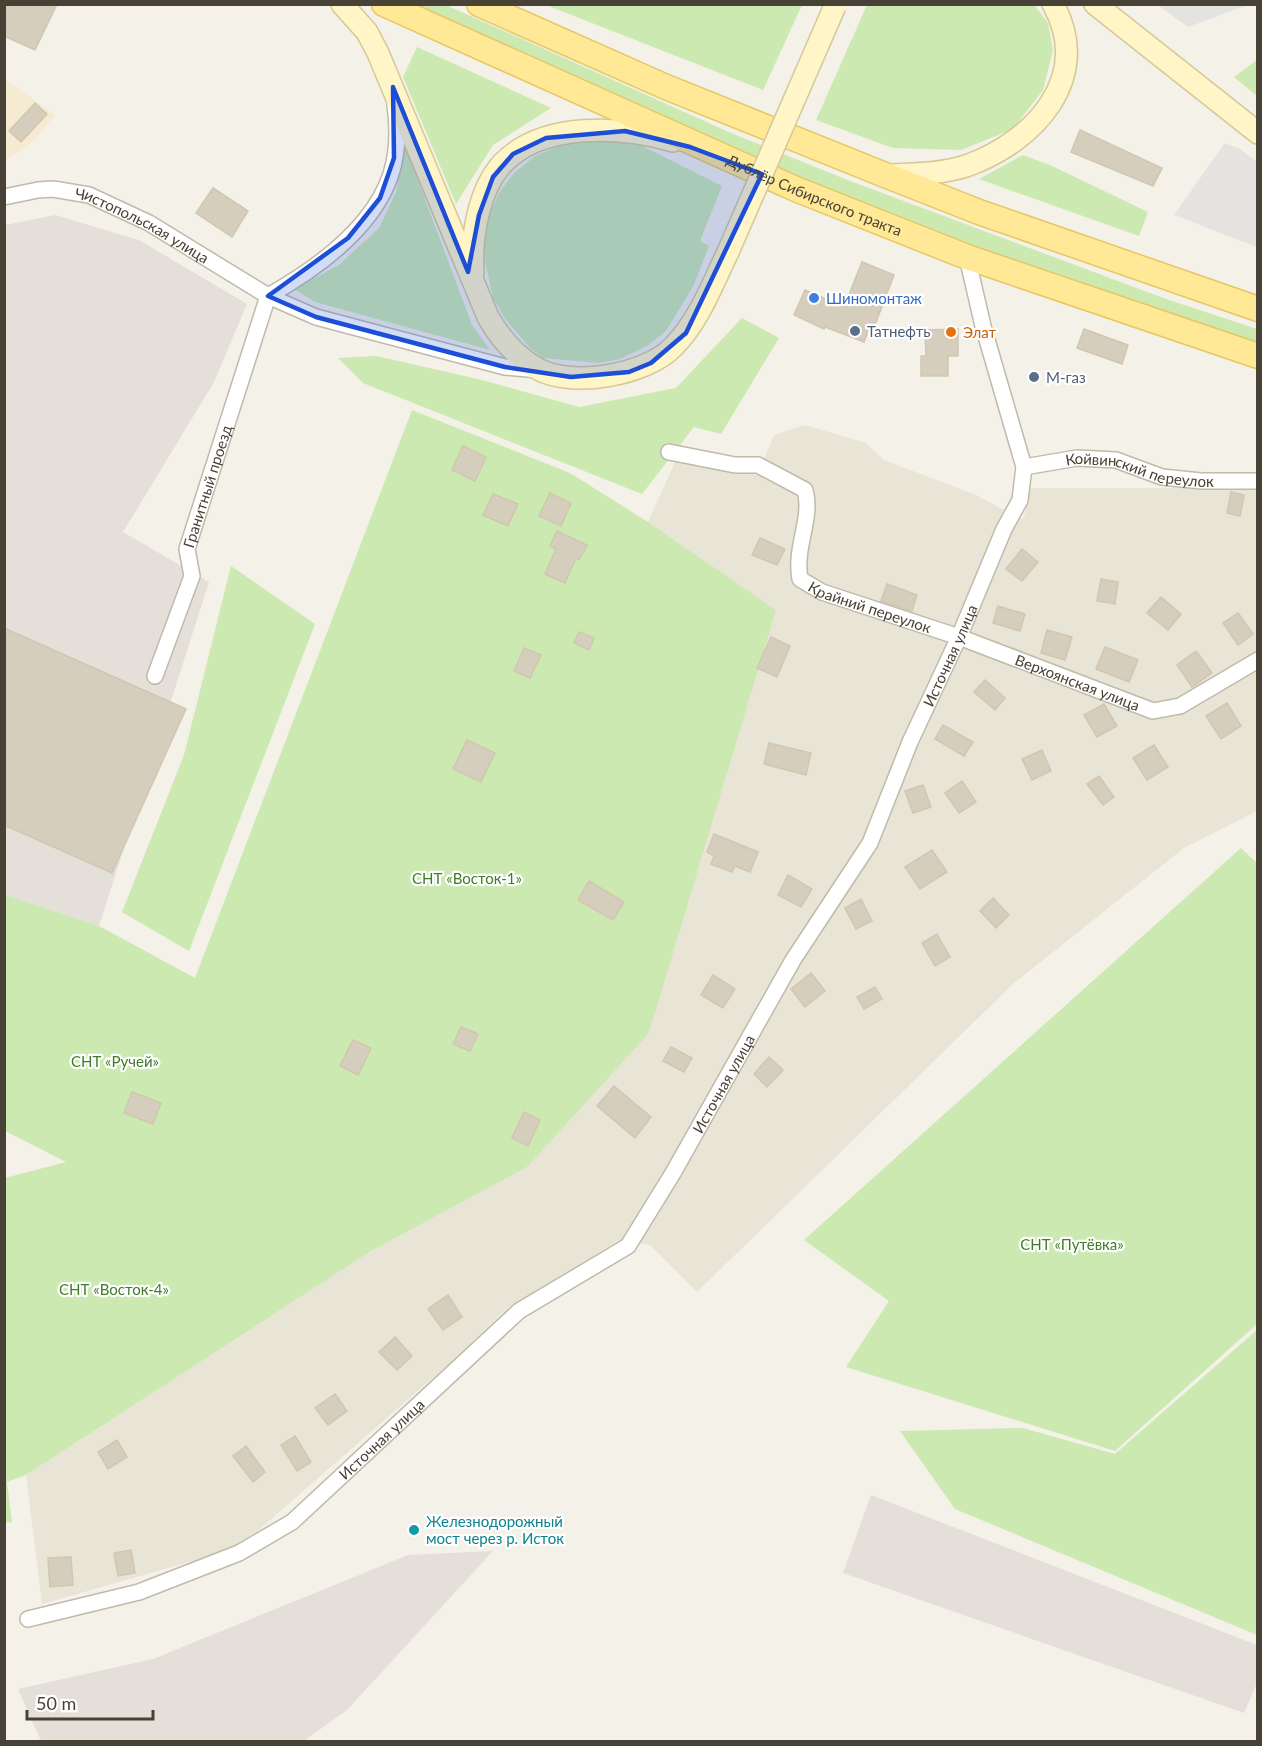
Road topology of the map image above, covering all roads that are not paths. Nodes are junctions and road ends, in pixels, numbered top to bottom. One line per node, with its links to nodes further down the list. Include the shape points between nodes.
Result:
1 (342, 4): 7 (main road, via 367,32)
2 (384, 4): 9 (main road, Дублёр Сибирского тракта)
3 (479, 4): 10 (main road, via 666,87)
4 (1053, 4): 10 (main road, via 1066,38 1063,78 1043,115 1026,133 965,166)
5 (1095, 4): 8 (main road)
6 (835, 5): 17 (main road, bridge, via 728,252 686,333 671,350 629,372 571,377)
7 (393, 87): 13 (main road); 14 (street, via 397,117 394,158 380,198 348,238)
8 (1257, 133)
9 (728, 160): 12 (main road, Дублёр Сибирского тракта); 13 (main road, via 625,131 567,134 530,144 502,165 483,199 474,242)
10 (885, 175): 15 (main road)
11 (4, 197): 14 (street, Чистопольская улица, via 53,189 97,199 149,223)
12 (967, 257): 16 (main road, Дублёр Сибирского тракта); 19 (street, Источная улица)
13 (475, 289): 17 (main road, via 498,334)
14 (268, 296): 17 (street, Чистопольская улица, via 316,316 505,367); 23 (street, Гранитный проезд, via 187,549 192,576)
15 (1257, 309)
16 (1257, 356)
17 (539, 370)
18 (669, 452): 21 (street, Крайний переулок, via 735,465 758,465 805,490 808,502 797,563 800,579 822,592)
19 (1022, 460): 20 (street, Койвинский переулок, via 1116,460 1162,477); 21 (street, Источная улица, via 1020,500)
20 (1257, 481)
21 (959, 637): 22 (street, Верхоянская улица, via 1153,711 1180,706); 24 (street, Источная улица, via 910,742 870,843 793,960 628,1246 519,1311 292,1522 239,1553 139,1592)
22 (1257, 660)
23 (155, 676)
24 (28, 1619)

